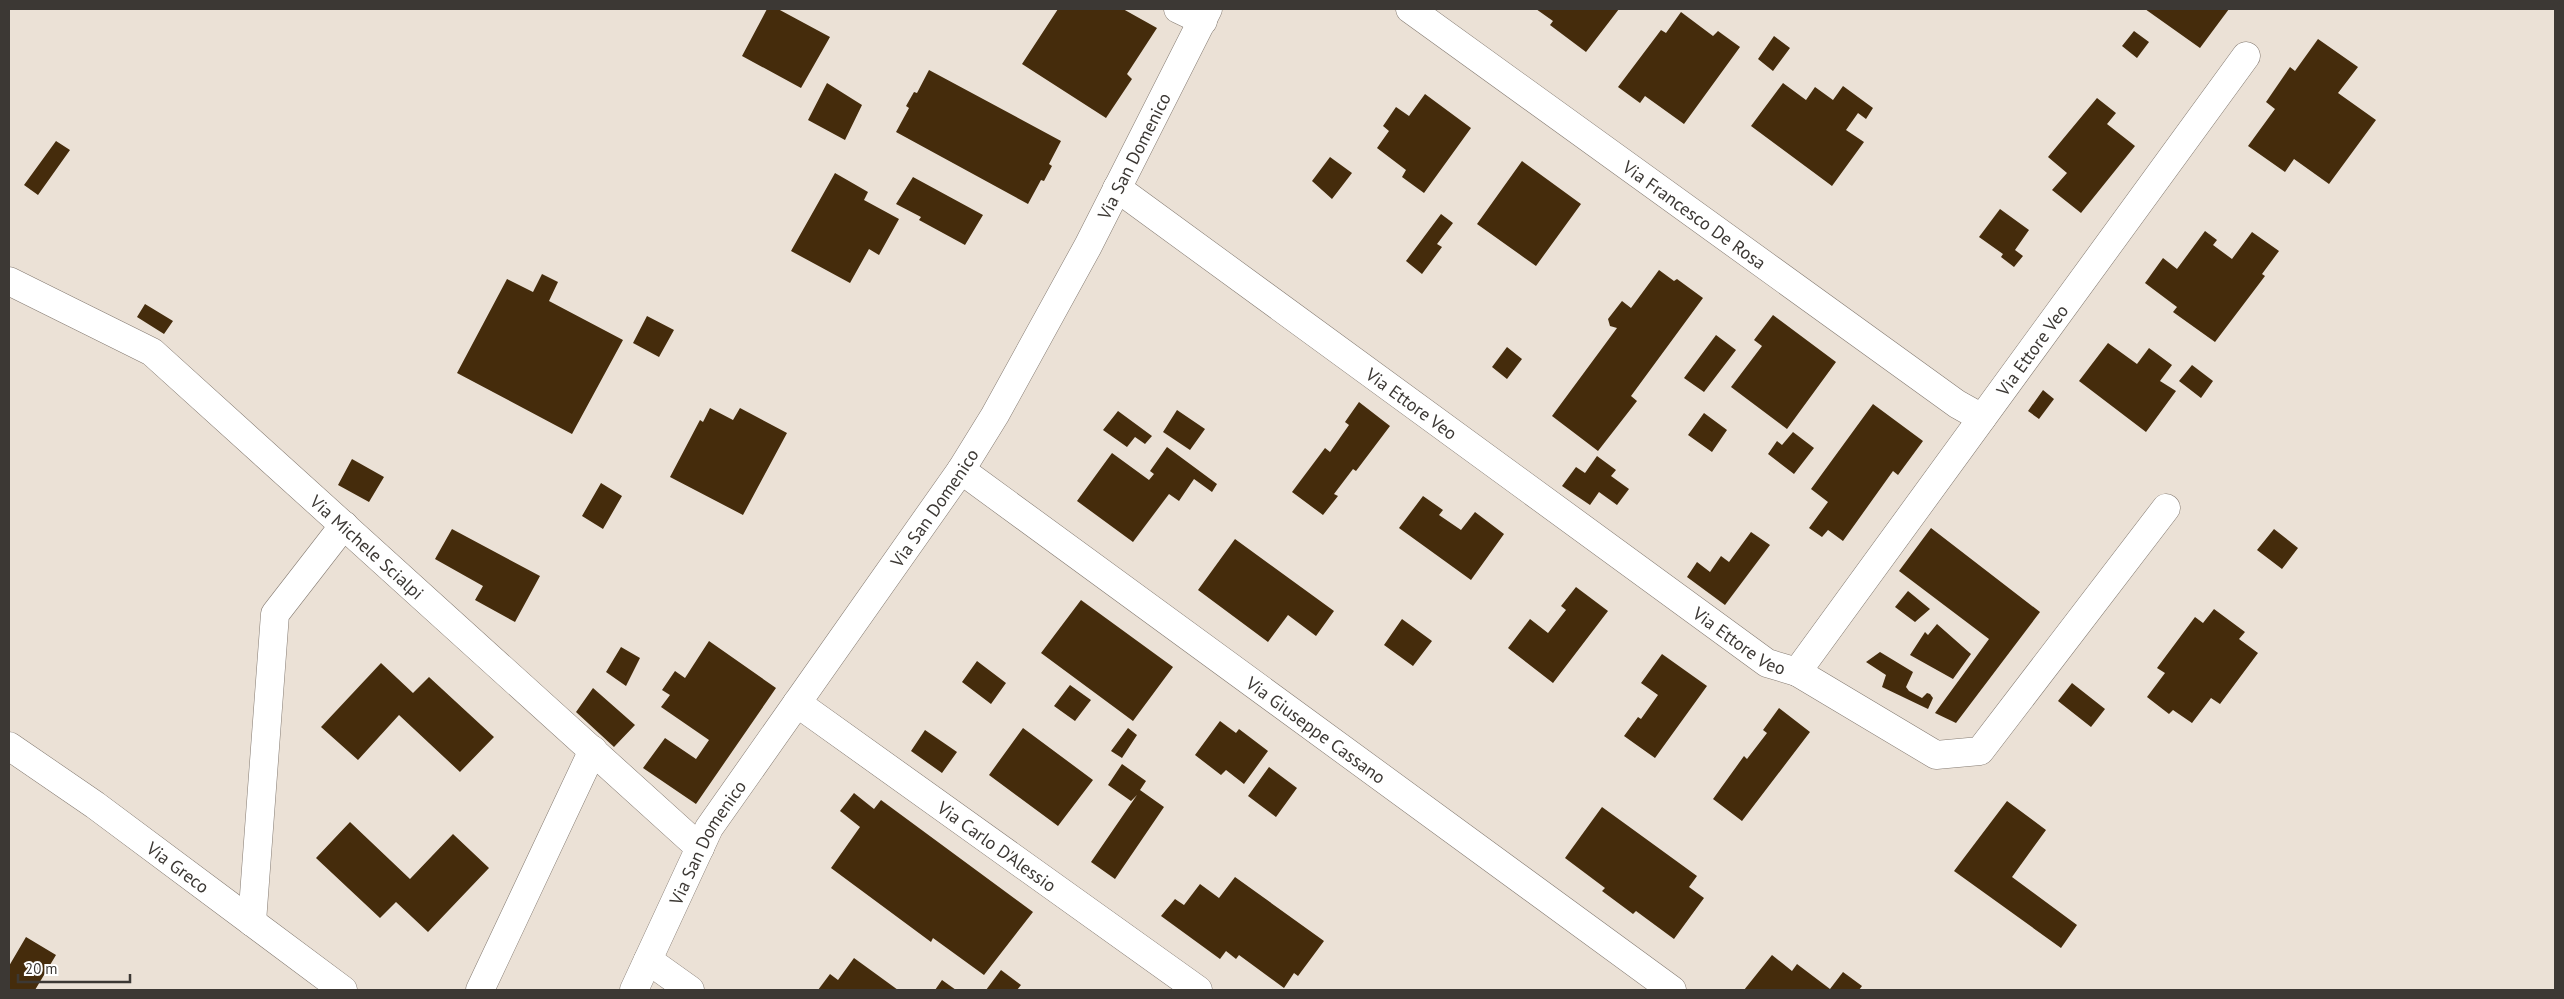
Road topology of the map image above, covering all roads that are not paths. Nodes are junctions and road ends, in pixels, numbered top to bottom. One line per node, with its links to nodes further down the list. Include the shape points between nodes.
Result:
1 (1178, 9): 3 (street)
2 (1410, 9): 7 (street, Via Francesco De Rosa, via 1957,404)
3 (1206, 15): 5 (street, Via San Domenico)
4 (2246, 56): 7 (street, Via Ettore Veo)
5 (1117, 188): 8 (street, Via San Domenico, via 1028,356); 11 (street, Via Ettore Veo, via 1767,663)
6 (9, 281): 10 (street, Via Michele Scialpi, via 152,352)
7 (1982, 418): 11 (street, Via Ettore Veo)
8 (961, 470): 12 (street, Via San Domenico); 23 (street, Via Giuseppe Cassano)
9 (2166, 508): 11 (street, via 1980,750 1936,755)
10 (344, 525): 14 (street, Via Michele Scialpi); 16 (street, via 275,614)
11 (1798, 672)
12 (797, 702): 15 (street, Via San Domenico, via 709,828); 22 (street, Via Carlo D'Alessio)
13 (9, 746): 16 (street, Via Greco, via 95,805)
14 (593, 750): 15 (street, Via Michele Scialpi); 19 (street)
15 (700, 848): 17 (street, Via San Domenico)
16 (252, 922): 18 (street, Via Greco)
17 (648, 960): 20 (street, Via San Domenico); 21 (street)
18 (343, 990)
19 (480, 990)
20 (634, 990)
21 (690, 990)
22 (1198, 990)
23 (1672, 990)

